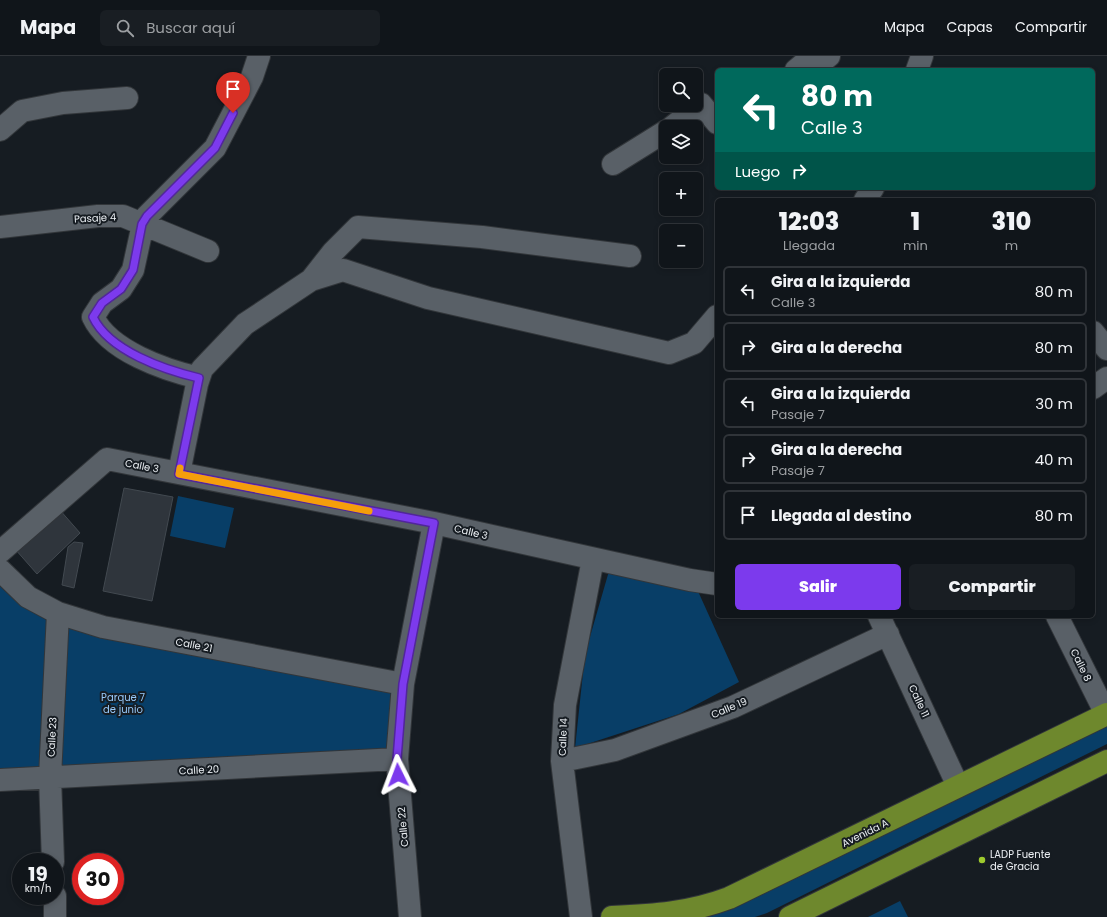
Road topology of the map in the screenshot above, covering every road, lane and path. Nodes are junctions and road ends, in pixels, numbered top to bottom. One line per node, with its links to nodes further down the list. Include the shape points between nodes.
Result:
1 (259, 56): 10 (street, via 252,77 215,148)
2 (922, 56): 3 (street)
3 (918, 68)
4 (127, 98): 7 (street, via 63,103 22,111)
5 (681, 120): 6 (street, via 701,104)
6 (715, 121)
7 (0, 130)
8 (659, 135): 9 (street)
9 (613, 164)
10 (142, 224): 11 (street, Pasaje 4, via 124,216 98,216); 12 (street, Pasaje 4); 18 (street, via 133,270 121,289 102,303 93,317 97,324 130,352 166,370)
11 (0, 227)
12 (208, 251)
13 (630, 256): 14 (street, via 482,237 358,227)
14 (310, 280): 15 (street, via 342,270 428,298 669,353 694,343); 18 (street, via 245,324 202,369)
15 (715, 318)
16 (1095, 334): 17 (street)
17 (1107, 349)
18 (199, 378): 21 (street)
19 (1107, 378): 20 (street)
20 (1095, 387)
21 (179, 474): 22 (street, Calle 3); 23 (street, Calle 3, via 107,459)
22 (434, 523): 24 (street, Calle 3); 30 (street, Calle 22)
23 (0, 552)
24 (593, 559): 26 (street, Calle 3); 33 (street, Calle 14, via 565,704)
25 (0, 570): 27 (street, Calle 21, via 28,597)
26 (715, 584)
27 (58, 613): 30 (street, Calle 21, via 103,627); 35 (street, Calle 23)
28 (1058, 618): 31 (street, Calle 8)
29 (883, 625): 33 (street, Calle 19, via 733,708 615,750); 37 (street, Calle 11)
30 (403, 684): 32 (street, Calle 22)
31 (1106, 714): 37 (main road, Avenida A)
32 (397, 759): 35 (street, Calle 20); 41 (street, Calle 22)
33 (562, 761): 42 (street, Calle 14)
34 (1107, 761): 44 (main road)
35 (50, 777): 36 (street, Calle 20); 38 (street, Calle 23)
36 (0, 780)
37 (958, 786): 43 (main road, Avenida A, via 759,886 704,908 671,914)
38 (53, 853)
39 (54, 905): 40 (street)
40 (55, 917)
41 (410, 917)
42 (581, 917)
43 (612, 917)
44 (790, 917)

